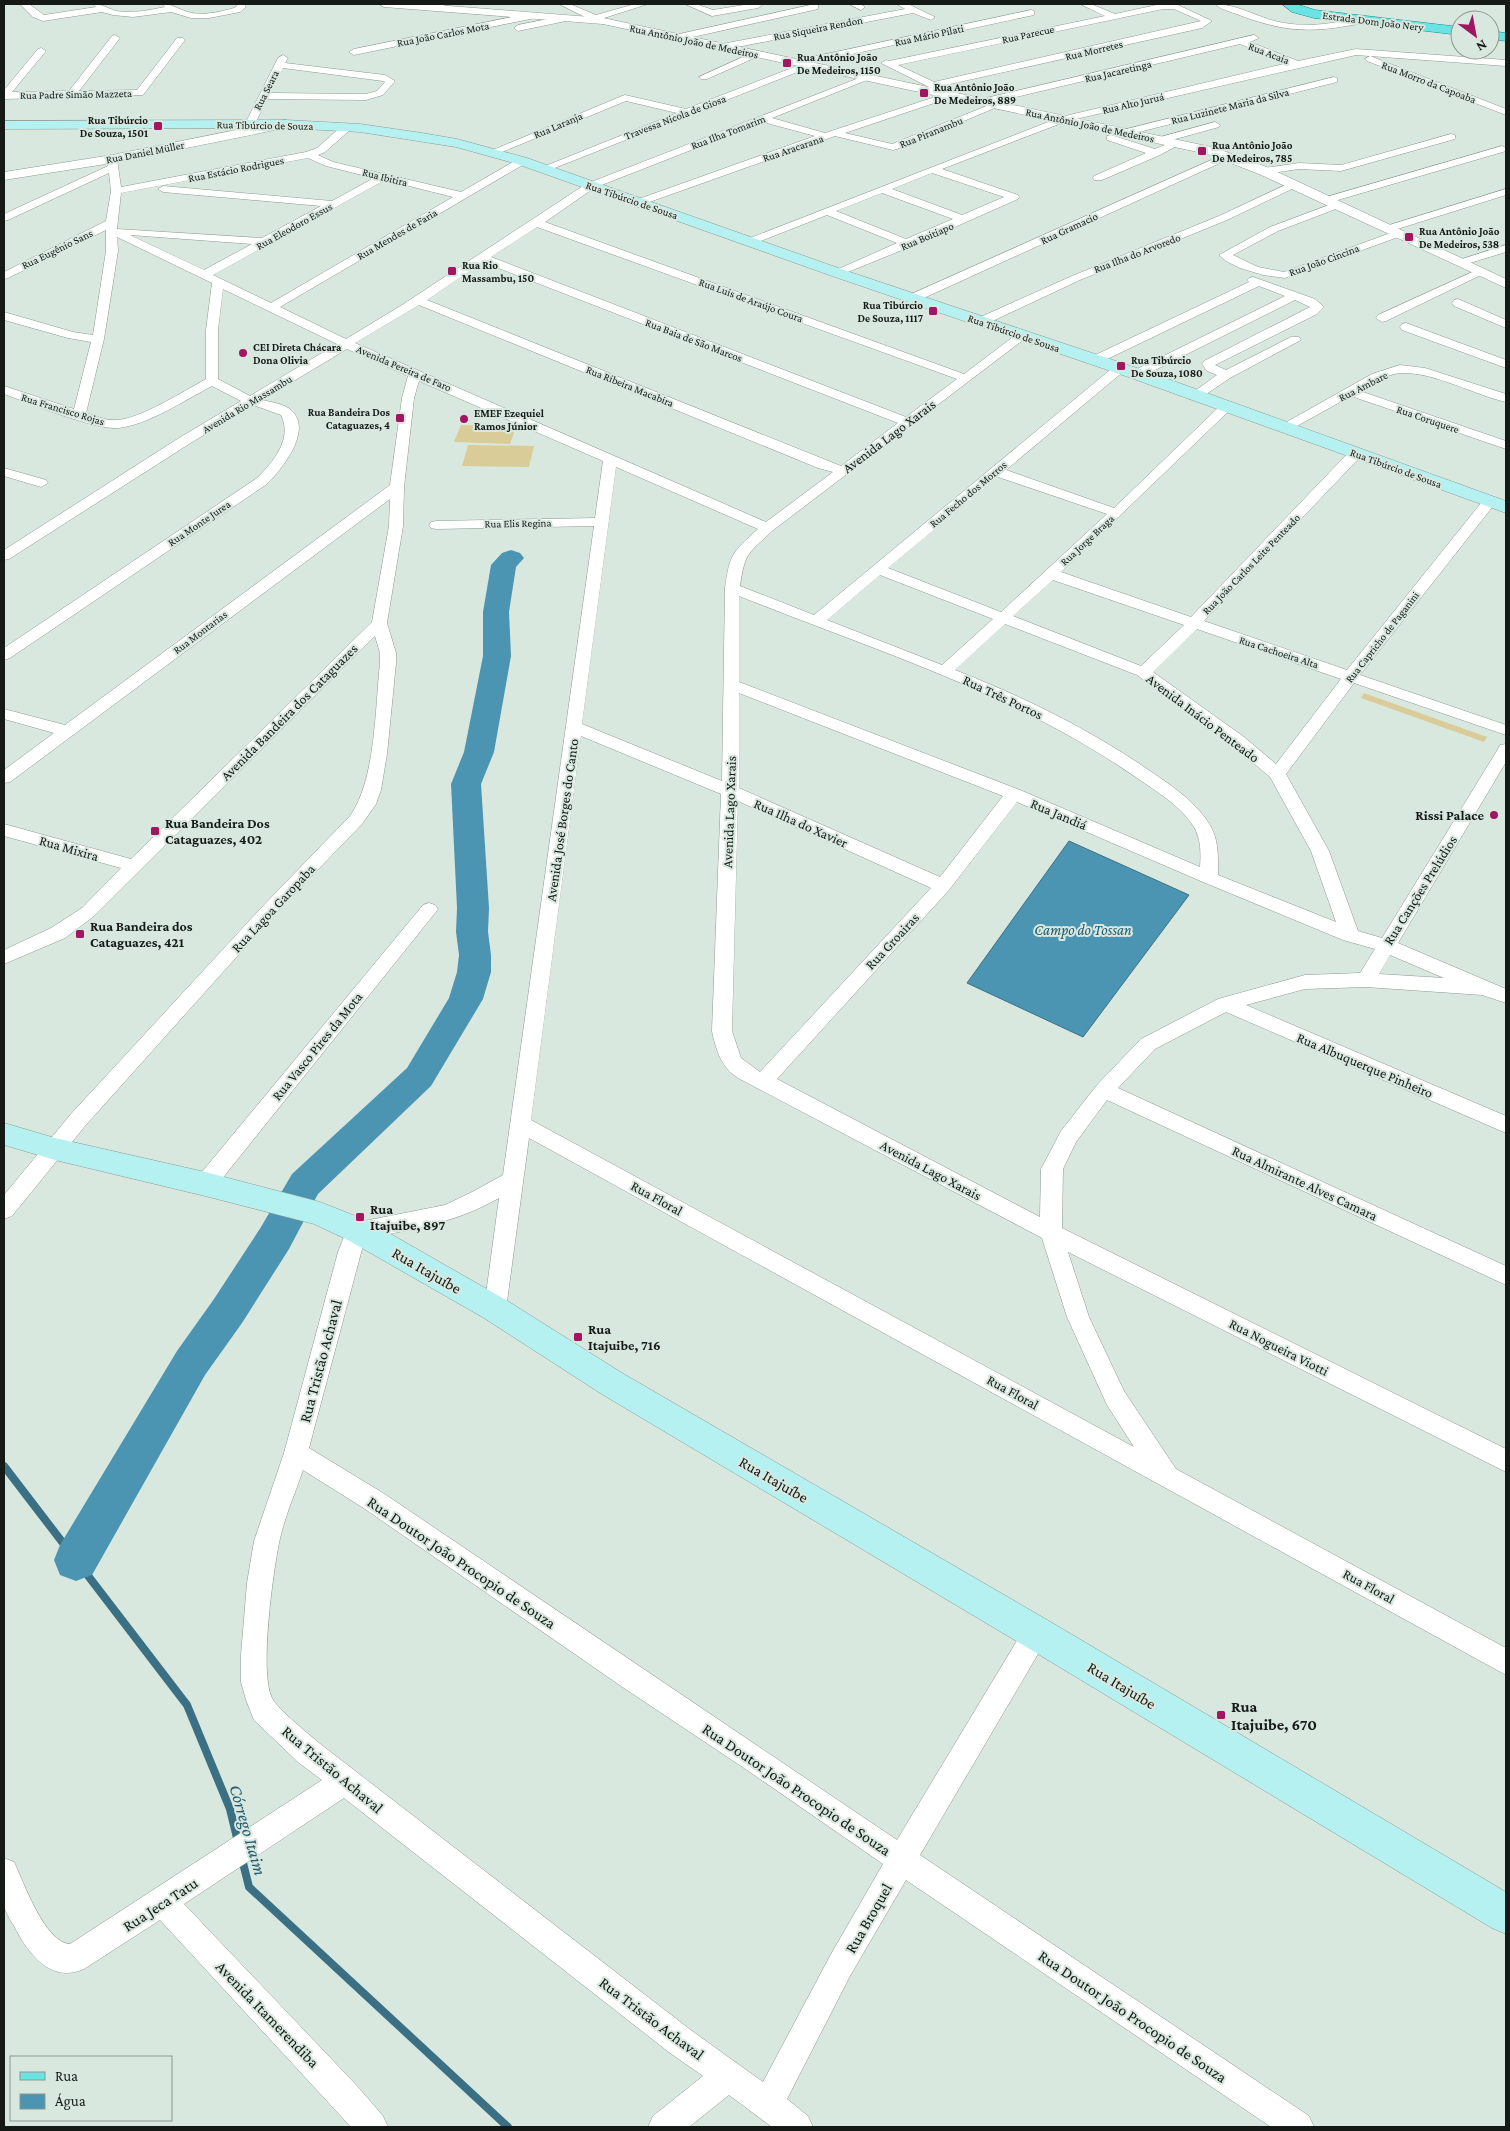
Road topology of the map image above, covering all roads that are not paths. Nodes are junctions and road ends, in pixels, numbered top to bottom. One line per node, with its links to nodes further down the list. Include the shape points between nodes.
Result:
1 (24, 4): 14 (street, via 43,18)
2 (240, 4): 15 (street, via 242,7 237,10 203,16 187,16)
3 (384, 4): 16 (street, Rua Antônio João de Medeiros)
4 (442, 4): 16 (street)
5 (563, 4): 28 (street)
6 (644, 4): 28 (street)
7 (689, 4): 8 (street, via 712,13)
8 (765, 4)
9 (899, 4): 20 (street)
10 (1084, 4): 24 (street)
11 (1122, 4): 21 (street)
12 (1220, 4): 19 (street)
13 (1288, 4): 29 (main road, Estrada Dom João Nery, via 1314,14)
14 (100, 6): 15 (street, via 112,13 126,14)
15 (169, 6)
16 (424, 7): 22 (street, Rua Antônio João de Medeiros)
17 (815, 7): 35 (street)
18 (1015, 7): 23 (street)
19 (1231, 8): 25 (street); 29 (street, via 1293,27 1317,28)
20 (914, 10): 26 (street); 40 (street, Rua Siqueira Rendon)
21 (1139, 10): 24 (street, Rua Parecue); 25 (street, Rua Parecue, via 1167,6)
22 (532, 16): 27 (street, Rua Antônio João de Medeiros); 45 (street, Rua João Carlos Mota)
23 (1040, 16): 30 (street); 42 (street, Rua Mário Pilati)
24 (1113, 16): 30 (street, Rua Parecue)
25 (1199, 16): 49 (street, Rua Morretes, via 1208,23)
26 (931, 18)
27 (562, 19): 28 (street, Rua Antônio João de Medeiros); 33 (street)
28 (598, 20): 35 (street, Rua Antônio João de Medeiros)
29 (1363, 20): 31 (main road, Estrada Dom João Nery)
30 (1065, 26): 32 (street, Rua Parecue)
31 (1450, 30)
32 (1024, 35): 38 (street); 50 (street, Rua Parecue)
33 (480, 37)
34 (115, 38): 58 (street)
35 (676, 38): 40 (street, Rua Antônio João de Medeiros)
36 (1254, 38): 39 (street, Rua Jacaretinga)
37 (180, 40): 58 (street, Rua Padre Simão Mazzeta, via 141,93)
38 (1040, 42)
39 (1240, 42): 43 (street, Rua Acaia); 61 (street, Rua Jacaretinga)
40 (722, 47): 47 (street, Rua Antônio João de Medeiros)
41 (1055, 49): 49 (street)
42 (859, 50): 50 (street); 51 (street, Rua Mário Pilati)
43 (1259, 50): 48 (street); 52 (street, Rua Acaia)
44 (41, 51): 59 (street)
45 (354, 52)
46 (1352, 52): 52 (street, Rua Alto Juruá); 53 (street, Rua Alto Juruá); 65 (street, Rua Morro da Capoaba)
47 (756, 54): 51 (street, Rua Antônio João de Medeiros); 54 (street)
48 (1241, 54)
49 (1070, 55): 57 (street, Rua Morretes)
50 (881, 60): 57 (street)
51 (802, 64): 55 (street, Rua Antônio João de Medeiros); 64 (street, Travessa Nicola de Giosa)
52 (1297, 64): 56 (street, Rua Acaia); 67 (street, Rua Alto Juruá)
53 (1506, 65)
54 (704, 77)
55 (867, 78): 57 (street, Rua Antônio João de Medeiros); 66 (street, Rua Ilha Tomarim)
56 (1334, 80): 73 (street, Rua Luzinete Maria da Silva)
57 (940, 91): 61 (street, Rua Antônio João de Medeiros); 74 (street, Rua Aracarana)
58 (71, 95): 59 (street, Rua Padre Simão Mazzeta)
59 (4, 96)
60 (264, 96): 60 (street, Rua Seara, via 281,61 379,77 388,79 389,83 380,93 366,97); 68 (street, Rua Seara)
61 (982, 102): 63 (street, Rua Antônio João de Medeiros)
62 (1034, 102): 63 (street, Rua Piranambu)
63 (1004, 107): 67 (street, Rua Antônio João de Medeiros); 74 (street, Rua Piranambu, via 893,147)
64 (686, 112): 80 (street, Rua Laranja, via 624,98); 86 (street, Travessa Nicola de Giosa)
65 (1506, 112)
66 (762, 119): 74 (street); 94 (street, Rua Ilha Tomarim)
67 (1064, 120): 73 (street, Rua Antônio João de Medeiros); 87 (street, Rua Alto Juruá)
68 (250, 124): 69 (main road, Rua Tibúrcio de Souza); 70 (main road, Rua Tibúrcio de Souza)
69 (286, 124): 72 (main road, Rua Tibúrcio de Souza); 85 (street, Rua Daniel Müller)
70 (4, 125)
71 (1215, 125): 77 (street)
72 (348, 127): 80 (main road, Rua Tibúrcio de Souza, via 422,137); 82 (street, Rua Estácio Rodrigues, via 321,150)
73 (1126, 132): 77 (street, Rua Antônio João de Medeiros)
74 (830, 134): 99 (street, Rua Aracarana)
75 (1451, 137): 88 (street, via 1341,168 1299,166)
76 (1111, 138): 81 (street)
77 (1161, 140): 78 (street, Rua Antônio João de Medeiros)
78 (1177, 143): 81 (street); 83 (street, Rua Antônio João de Medeiros)
79 (1502, 149): 100 (street)
80 (493, 152): 84 (main road, Rua Tibúrcio de Souza)
81 (1156, 152): 91 (street)
82 (309, 155): 90 (street, Rua Ibitira, via 330,164); 93 (street, Rua Estácio Rodrigues)
83 (1227, 156): 88 (street, Rua Antônio João de Medeiros); 126 (street, Rua Gramacio)
84 (522, 161): 86 (main road, Rua Tibúrcio de Sousa); 98 (street, Rua Mendes de Faria)
85 (113, 163): 89 (street, Rua Daniel Müller); 96 (street); 103 (street)
86 (543, 169): 94 (main road, Rua Tibúrcio de Sousa)
87 (932, 169): 95 (street, Rua Alto Juruá); 104 (street, Rua Boitiapo, via 1014,197)
88 (1264, 171): 92 (street, Rua Antônio João de Medeiros)
89 (4, 176)
90 (383, 177): 98 (street, Rua Ibitira); 101 (street, Rua Eleodoro Essus)
91 (1098, 178)
92 (1294, 184): 100 (street, Rua Antônio João de Medeiros); 132 (street, Rua Ilha do Arvoredo, via 1214,222 1076,278)
93 (145, 186): 96 (street, Rua Estácio Rodrigues); 101 (street)
94 (590, 186): 99 (main road, Rua Tibúrcio de Sousa); 105 (street, Avenida Rio Massambu)
95 (882, 189): 102 (street, Rua Alto Juruá); 104 (street)
96 (116, 191): 106 (street)
97 (1506, 192): 107 (street)
98 (463, 196): 129 (street, Rua Mendes de Faria)
99 (637, 202): 110 (main road, Rua Tibúrcio de Sousa)
100 (1332, 202): 107 (street, Rua Antônio João de Medeiros); 107 (street, Rua João Cincina, via 1225,255 1273,275 1285,275)
101 (332, 204): 109 (street, Rua Eleodoro Essus)
102 (827, 211): 110 (street, Rua Alto Juruá); 111 (street)
103 (4, 218)
104 (964, 220): 111 (street, Rua Boitiapo)
105 (537, 223): 115 (street, Avenida Rio Massambu); 145 (street, Rua Luis de Araújo Coura)
106 (111, 227): 108 (street); 112 (street, Avenida Pereira de Faro); 114 (street); 121 (street, Rua Eugênio Sans)
107 (1392, 231): 116 (street, Rua Antônio João de Medeiros)
108 (163, 234): 109 (street); 112 (street)
109 (265, 242): 120 (street, Rua Eleodoro Essus)
110 (749, 242): 118 (main road, Rua Tibúrcio de Sousa)
111 (908, 244): 118 (street, Rua Boitiapo)
112 (140, 245): 114 (street); 120 (street, Avenida Pereira de Faro)
113 (1506, 248): 116 (street)
114 (112, 252): 137 (street)
115 (482, 258): 127 (street, Avenida Rio Massambu); 154 (street, Rua Baia de São Marcos)
116 (1460, 263): 117 (street, Rua Antônio João de Medeiros)
117 (1479, 272): 124 (street, Rua Antônio João de Medeiros); 131 (street)
118 (838, 274): 126 (main road, Rua Tibúrcio de Sousa)
119 (1237, 274): 123 (street)
120 (204, 275): 122 (street, Avenida Pereira de Faro)
121 (4, 276)
122 (218, 281): 129 (street, Avenida Pereira de Faro); 146 (street, via 212,330)
123 (1259, 282): 125 (street); 139 (street)
124 (1506, 284)
125 (1294, 296): 135 (street, via 1314,303 1318,309); 143 (street)
126 (911, 298): 132 (main road, Rua Tibúrcio de Sousa)
127 (417, 300): 138 (street, Avenida Rio Massambu); 159 (street, Rua Ribeira Macabira, via 823,465)
128 (1458, 303): 133 (street)
129 (272, 307): 138 (street, Avenida Pereira de Faro)
130 (4, 316): 137 (street)
131 (1382, 318)
132 (980, 322): 136 (main road, Rua Tibúrcio de Sousa)
133 (1506, 324)
134 (1406, 328): 140 (street)
135 (1272, 332): 144 (street, via 1208,364); 144 (street, via 1295,340)
136 (1021, 337): 139 (main road, Rua Tibúrcio de Sousa); 145 (street, Avenida Lago Xarais)
137 (98, 339): 153 (street)
138 (347, 344): 142 (street, Avenida Pereira de Faro); 151 (street, Avenida Rio Massambu)
139 (1095, 360): 141 (main road, Rua Tibúrcio de Sousa)
140 (1506, 364)
141 (1120, 368): 143 (main road, Rua Tibúrcio de Sousa); 160 (street, Rua Fecho dos Morros)
142 (415, 374): 158 (street, Avenida Pereira de Faro); 163 (street, via 408,398)
143 (1137, 374): 149 (main road, Rua Tibúrcio de Sousa)
144 (1226, 375): 149 (street)
145 (965, 378): 154 (street, Avenida Lago Xarais)
146 (212, 381): 151 (street, Rua Monte Jurea); 153 (street, Rua Francisco Rojas, via 140,418 122,423 109,424)
147 (4, 390): 153 (street, Rua Francisco Rojas)
148 (1350, 392): 150 (street, Rua Ambare, via 1387,372 1408,368); 155 (street, Rua Ambare); 156 (street, Rua Coruquere)
149 (1194, 396): 152 (main road, Rua Tibúrcio de Sousa)
150 (1506, 398)
151 (252, 400): 170 (street, Avenida Rio Massambu); 178 (street, Rua Monte Jurea, via 278,408 289,416 290,439 286,454 278,465 262,481)
152 (1226, 408): 155 (main road, Rua Tibúrcio de Sousa); 166 (street, Rua Jorge Braga)
153 (79, 415)
154 (907, 422): 159 (street, Avenida Lago Xarais)
155 (1283, 428): 157 (main road, Rua Tibúrcio de Sousa)
156 (1506, 445)
157 (1356, 453): 164 (main road, Rua Tibúrcio de Sousa); 177 (street, Rua João Carlos Leite Penteado)
158 (610, 459): 167 (street, Avenida José Borges do Canto); 169 (street, Avenida Pereira de Faro)
159 (843, 470): 169 (street, Avenida Lago Xarais)
160 (995, 471): 166 (street); 171 (street, Rua Fecho dos Morros)
161 (4, 472): 162 (street)
162 (41, 483)
163 (397, 487): 176 (street, via 396,526); 186 (street, Rua Montarias)
164 (1490, 501): 165 (main road, Rua Tibúrcio de Sousa); 181 (street, Rua Capricho de Paganini)
165 (1506, 507)
166 (1116, 513): 172 (street, Rua Jorge Braga)
167 (600, 522): 168 (street, Rua Elis Regina); 184 (street, Avenida José Borges do Canto)
168 (436, 525)
169 (767, 528): 173 (street, Avenida Lago Xarais, via 740,553)
170 (4, 556)
171 (877, 569): 174 (street, Avenida Inácio Penteado); 175 (street, Rua Fecho dos Morros)
172 (1051, 574): 174 (street, Rua Jorge Braga); 177 (street, Rua Cachoeira Alta)
173 (732, 588): 175 (street, Rua Três Portos); 182 (street, Avenida Lago Xarais)
174 (1005, 617): 179 (street, Rua Jorge Braga); 180 (street, Avenida Inácio Penteado)
175 (816, 621): 179 (street, Rua Três Portos)
176 (379, 623): 193 (street, Avenida Bandeira dos Cataguazes); 209 (street, Rua Lagoa Garopaba, via 388,663 378,754 368,804)
177 (1194, 624): 180 (street, Rua João Carlos Leite Penteado); 181 (street, Rua Cachoeira Alta)
178 (4, 655)
179 (946, 671): 194 (street, Rua Três Portos, via 1014,700 1099,744 1163,789 1202,826 1210,844)
180 (1143, 672): 188 (street, Avenida Inácio Penteado, via 1238,741)
181 (1351, 676): 185 (street, Rua Cachoeira Alta); 188 (street, Rua Capricho de Paganini)
182 (732, 685): 190 (street, Avenida Lago Xarais); 191 (street, Rua Jandiá)
183 (4, 714): 186 (street)
184 (574, 727): 190 (street, Rua Ilha do Xavier); 206 (street, Avenida José Borges do Canto)
185 (1506, 730)
186 (67, 731): 189 (street, Rua Montarias)
187 (1506, 750): 198 (street, Rua Canções Prelúdios)
188 (1277, 774): 197 (street, Avenida Inácio Penteado, via 1320,851)
189 (4, 778)
190 (730, 790): 195 (street, Rua Ilha do Xavier); 204 (street, Avenida Lago Xarais, via 722,1031 726,1053 735,1067 743,1074)
191 (1014, 794): 194 (street, Rua Jandiá); 195 (street, Rua Groairas)
192 (4, 830): 193 (street, Rua Mixira)
193 (135, 866): 199 (street, Avenida Bandeira dos Cataguazes, via 88,912 58,933)
194 (1208, 878): 197 (street, Rua Jandiá)
195 (943, 886): 204 (street, Rua Groairas)
196 (429, 909): 211 (street, Rua Vasco Pires da Mota)
197 (1350, 935): 198 (street, Rua Jandiá)
198 (1386, 946): 200 (street, Rua Canções Prelúdios); 201 (street, Rua Jandiá)
199 (4, 957)
200 (1366, 980): 201 (street); 203 (street, via 1305,982)
201 (1484, 988): 202 (street)
202 (1506, 996)
203 (1225, 1004): 205 (street, via 1148,1044); 207 (street, Rua Albuquerque Pinheiro)
204 (763, 1081): 214 (street, Avenida Lago Xarais)
205 (1104, 1090): 214 (street, via 1068,1137 1052,1169); 215 (street, Rua Almirante Alves Camara)
206 (520, 1123): 210 (street, Avenida José Borges do Canto); 219 (street, Rua Floral)
207 (1506, 1125)
208 (4, 1134): 209 (main road, Rua Itajuíbe)
209 (55, 1149): 211 (main road, Rua Itajuíbe); 212 (street, Rua Lagoa Garopaba)
210 (512, 1180): 213 (street, via 480,1199 448,1212); 216 (street, Avenida José Borges do Canto)
211 (205, 1184): 213 (main road, Rua Itajuíbe, via 320,1214)
212 (4, 1210)
213 (357, 1230): 216 (main road, Rua Itajuíbe); 217 (street, Rua Tristão Achaval)
214 (1051, 1233): 218 (street, Rua Nogueira Viotti); 219 (street, via 1078,1317 1115,1398)
215 (1506, 1276)
216 (495, 1309): 220 (main road, Rua Itajuíbe, via 611,1383)
217 (296, 1453): 222 (street, Rua Tristão Achaval, via 267,1541 260,1583 254,1682 264,1710); 223 (street, Rua Doutor João Procopio de Souza, via 374,1501)
218 (1506, 1461)
219 (1166, 1475): 221 (street, Rua Floral)
220 (1036, 1633): 223 (street, Rua Broquel); 226 (main road, Rua Itajuíbe)
221 (1506, 1662)
222 (345, 1781): 225 (street, Rua Jeca Tatu); 227 (street, Rua Tristão Achaval)
223 (902, 1860): 228 (street, Rua Broquel, via 840,1966); 232 (street, Rua Doutor João Procopio de Souza)
224 (4, 1872): 225 (street, Rua Jeca Tatu, via 45,1950 68,1960 82,1955)
225 (163, 1902): 229 (street, Avenida Itamerendiba)
226 (1506, 1914)
227 (728, 2076): 228 (street, Rua Tristão Achaval); 230 (street)
228 (768, 2104): 231 (street, Rua Tristão Achaval)
229 (372, 2127)
230 (664, 2127)
231 (797, 2127)
232 (1298, 2127)

